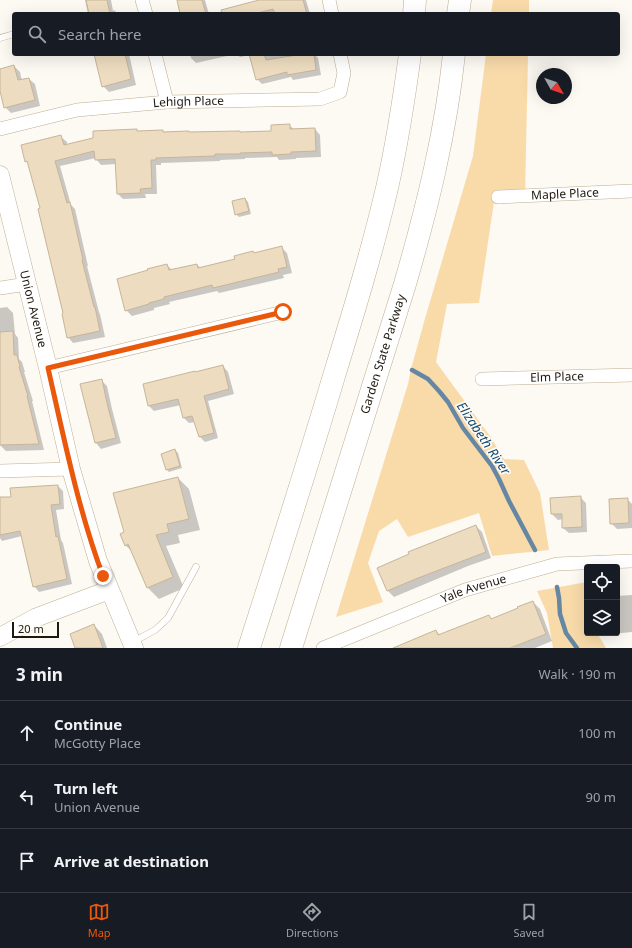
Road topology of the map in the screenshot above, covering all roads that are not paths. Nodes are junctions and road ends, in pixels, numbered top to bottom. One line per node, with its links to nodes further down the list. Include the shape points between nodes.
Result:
1 (142, 0): 5 (street)
2 (329, 0): 6 (street)
3 (415, 0): 7 (highway)
4 (460, 0): 8 (highway)
5 (145, 12)
6 (332, 12)
7 (414, 12)
8 (458, 12)
9 (12, 35): 10 (lane)
10 (0, 38)
11 (156, 56): 15 (street)
12 (340, 56): 15 (street, Lehigh Place, via 344,73 340,92 320,99)
13 (410, 56): 34 (highway, via 398,131 374,242)
14 (454, 56): 35 (highway, Garden State Parkway, via 436,165 421,228)
15 (167, 102): 16 (street, Lehigh Place, via 77,110)
16 (0, 129)
17 (0, 175): 20 (main road, Union Avenue)
18 (632, 191): 19 (street, Maple Place)
19 (498, 197)
20 (27, 284): 21 (street); 23 (main road, Union Avenue)
21 (0, 288)
22 (283, 312): 23 (street)
23 (48, 368): 26 (main road, Union Avenue)
24 (632, 375): 25 (street, Elm Place)
25 (482, 380)
26 (71, 469): 27 (street); 30 (main road, Union Avenue)
27 (0, 471)
28 (632, 561): 33 (street, Yale Avenue, via 550,566 465,590)
29 (196, 567): 32 (lane, via 168,618)
30 (109, 590): 31 (main road, via 36,618); 32 (main road, Union Avenue)
31 (0, 636)
32 (133, 645)
33 (328, 646)
34 (249, 648)
35 (291, 648)

